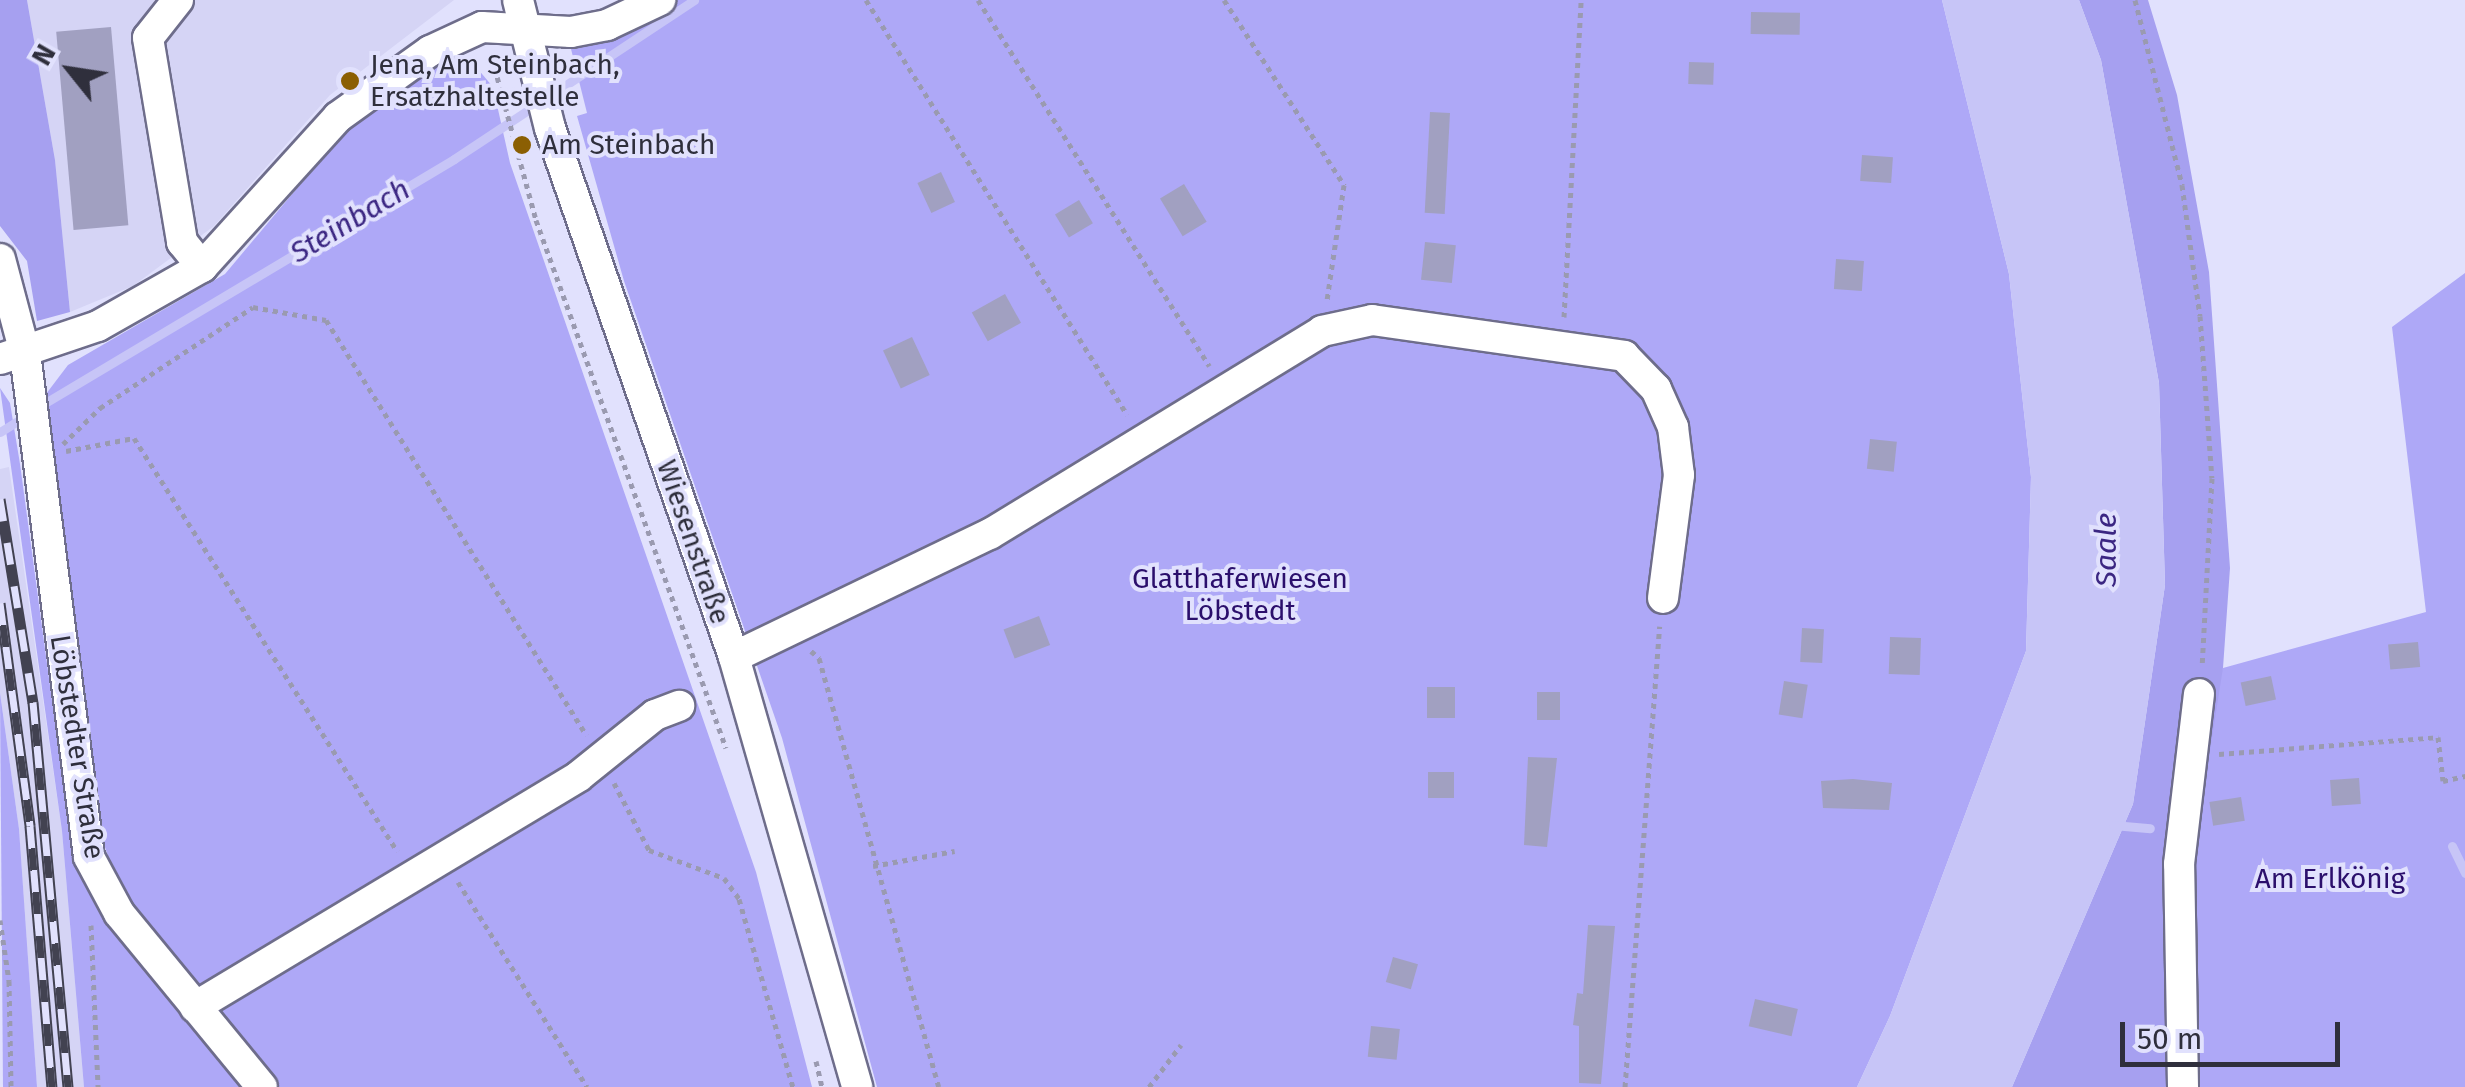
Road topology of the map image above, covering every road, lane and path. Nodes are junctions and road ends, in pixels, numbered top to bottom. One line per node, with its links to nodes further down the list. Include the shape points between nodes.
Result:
1 (178, 0): 11 (street, via 148,38 182,242)
2 (660, 0): 8 (street, via 571,32)
3 (866, 0): 16 (path)
4 (978, 0): 15 (path)
5 (1224, 0): 12 (path, via 1344,186)
6 (1582, 0): 13 (path)
7 (2135, 0): 21 (path, via 2182,186 2200,316 2212,478)
8 (520, 14): 11 (street, via 462,35 362,95); 20 (street, Wiesenstraße, via 550,128)
9 (505, 108): 23 (path)
10 (0, 258): 14 (street, Löbstedter Straße)
11 (202, 267): 14 (street, via 98,326)
12 (1322, 330): 13 (street, via 1372,320); 15 (street)
13 (1562, 343): 18 (street, via 1624,356 1656,389 1673,427 1679,474)
14 (12, 356): 17 (street, Löbstedter Straße, via 29,392)
15 (1224, 390): 16 (street)
16 (1142, 439): 19 (street, via 990,534)
17 (34, 456): 25 (path, via 69,441 100,408 253,307 326,320); 30 (path, via 134,438); 33 (street, Löbstedter Straße, via 89,857 120,913)
18 (1662, 598): 45 (path)
19 (791, 631): 20 (street); 29 (path, via 819,658)
20 (734, 657): 42 (street, Wiesenstraße)
21 (2199, 694): 24 (street)
22 (679, 706): 25 (street, via 655,714)
23 (728, 752)
24 (2191, 756): 26 (path, via 2438,737 2443,781); 46 (street, via 2179,864)
25 (602, 760): 28 (street); 40 (path, via 650,850 724,878 739,899)
26 (2465, 776)
27 (956, 851): 29 (path)
28 (442, 855): 30 (street); 39 (path)
29 (873, 866): 43 (path)
30 (412, 874): 33 (street)
31 (90, 912): 37 (path)
32 (0, 920): 36 (path)
33 (195, 1007): 38 (street, Löbstedter Straße)
34 (1181, 1045): 44 (path)
35 (813, 1048): 41 (path)
36 (11, 1087)
37 (98, 1087)
38 (262, 1087)
39 (586, 1087)
40 (794, 1087)
41 (822, 1087)
42 (857, 1087)
43 (939, 1087)
44 (1149, 1087)
45 (1625, 1087)
46 (2183, 1087)

